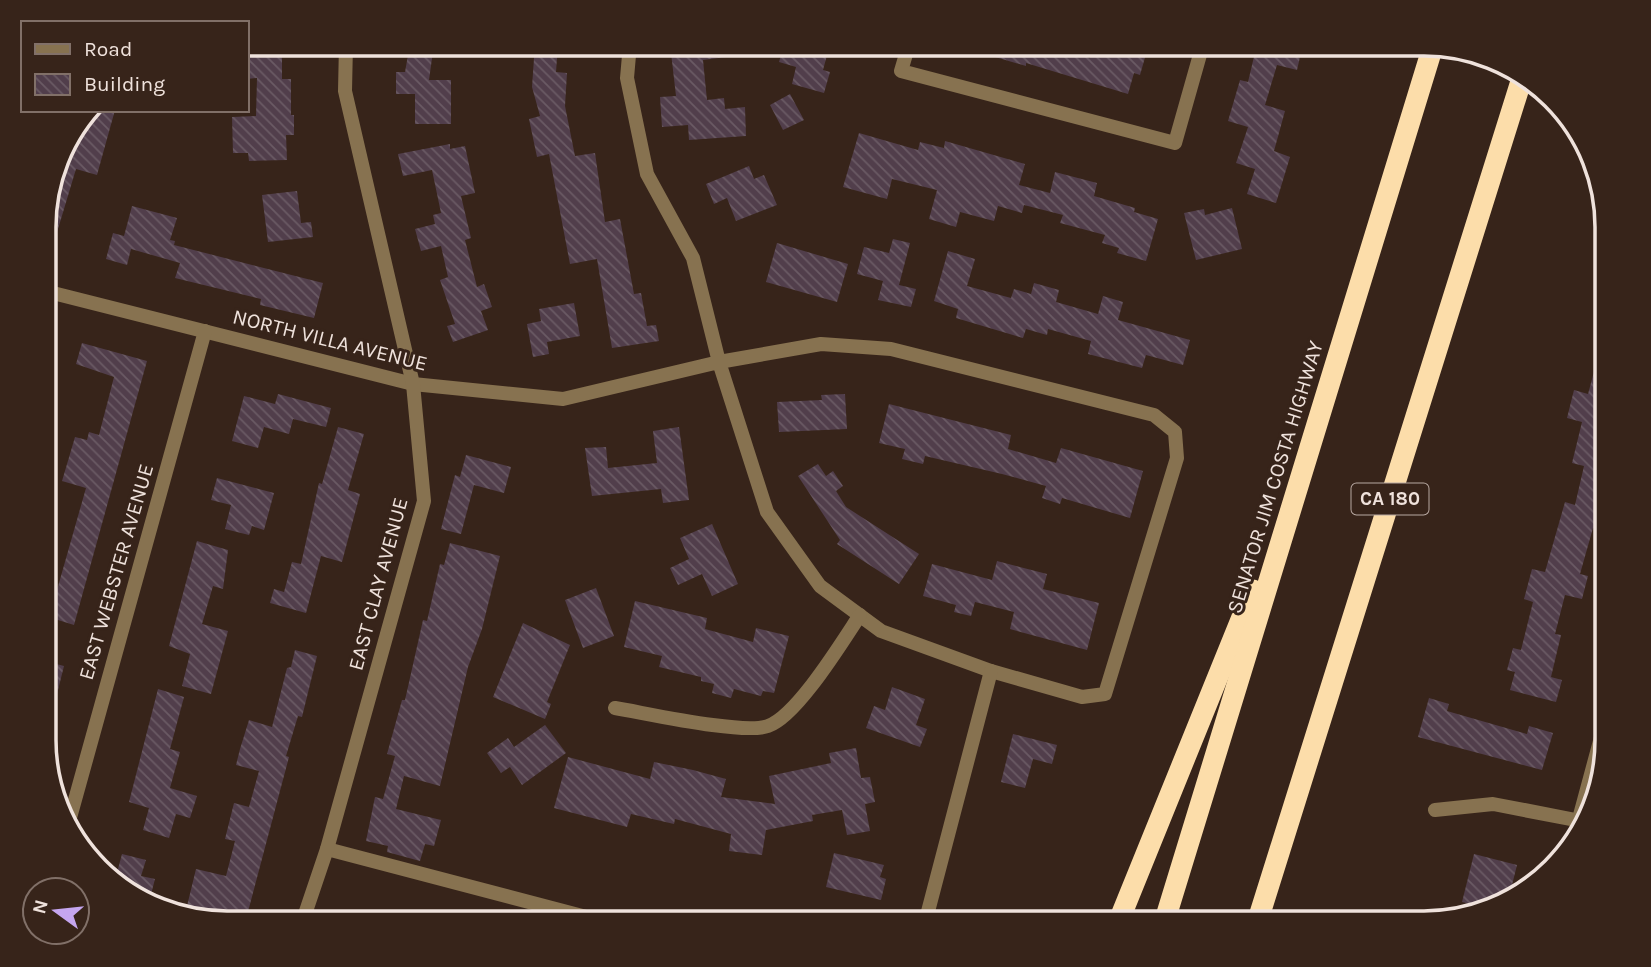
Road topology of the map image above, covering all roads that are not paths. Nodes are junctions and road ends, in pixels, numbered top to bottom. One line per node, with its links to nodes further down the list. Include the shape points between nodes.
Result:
1 (346, 56): 10 (street, EAST CLAY AVENUE, via 345,91)
2 (629, 56): 9 (street, via 627,78 647,174 693,258)
3 (905, 56): 4 (street, via 901,71 1175,143)
4 (1200, 56)
5 (1430, 56): 11 (highway, SENATOR JIM COSTA HIGHWAY)
6 (1520, 85): 24 (highway, CA 180)
7 (56, 294): 8 (street, NORTH VILLA AVENUE)
8 (205, 331): 10 (street, NORTH VILLA AVENUE); 16 (street, EAST WEBSTER AVENUE)
9 (719, 362): 10 (street, NORTH VILLA AVENUE, via 563,398); 12 (street, via 767,512 820,586); 13 (street, NORTH VILLA AVENUE, via 821,344 891,349 1154,415 1175,432 1177,458 1105,694 1082,697)
10 (413, 384): 18 (street, EAST CLAY AVENUE, via 424,501)
11 (1306, 458): 22 (highway); 23 (highway, SENATOR JIM COSTA HIGHWAY)
12 (860, 615): 13 (street, via 881,631); 14 (street, via 804,696 769,726 741,727)
13 (991, 671): 21 (street)
14 (615, 708)
15 (1435, 810): 17 (street, via 1493,804)
16 (72, 811)
17 (1575, 820)
18 (327, 849): 19 (street, EAST CLAY AVENUE); 20 (street)
19 (306, 911)
20 (563, 911)
21 (928, 911)
22 (1123, 911)
23 (1168, 911)
24 (1261, 911)

